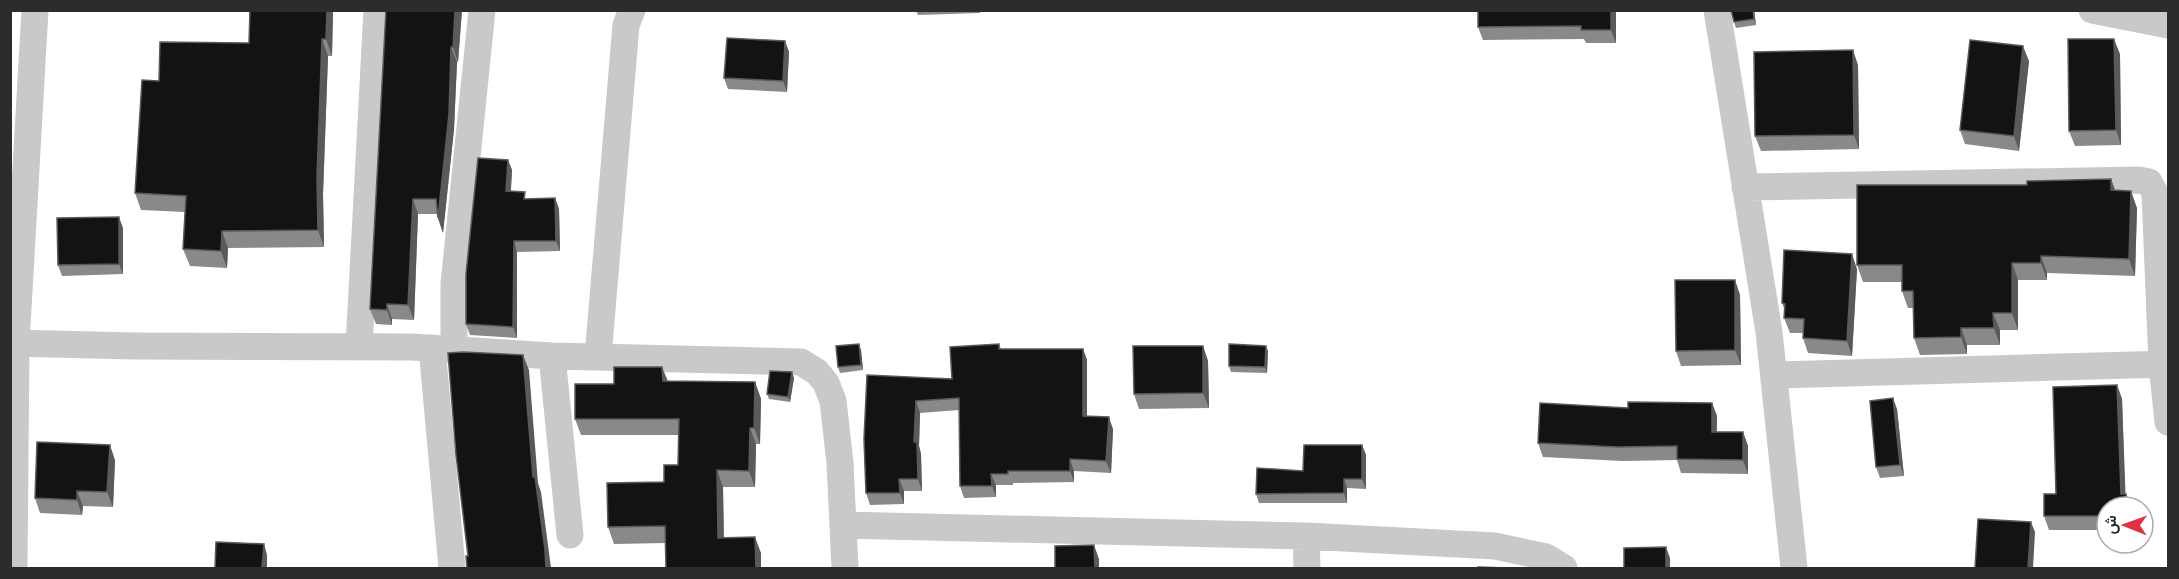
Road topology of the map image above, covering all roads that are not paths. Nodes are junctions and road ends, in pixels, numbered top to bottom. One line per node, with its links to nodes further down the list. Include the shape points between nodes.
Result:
1 (35, 10): 9 (street)
2 (377, 10): 10 (street)
3 (482, 10): 11 (street, via 454,284)
4 (632, 10): 13 (street, via 626,25)
5 (1717, 10): 8 (street)
6 (2092, 10): 7 (street)
7 (2169, 25)
8 (1745, 187): 14 (street, via 2149,182 2155,193); 15 (street)
9 (13, 344): 10 (street); 20 (street)
10 (359, 346): 11 (street)
11 (443, 349): 12 (street); 21 (street)
12 (552, 356): 13 (street); 18 (street)
13 (598, 357): 17 (street, via 801,362 816,372 826,383 833,401)
14 (2165, 364): 15 (street); 16 (street)
15 (1774, 375): 25 (street)
16 (2169, 422)
17 (843, 525): 19 (street); 22 (street)
18 (570, 535)
19 (1306, 536): 23 (street); 24 (street, via 1495,546 1546,557)
20 (14, 568)
21 (452, 568)
22 (846, 568)
23 (1307, 568)
24 (1564, 568)
25 (1794, 568)

